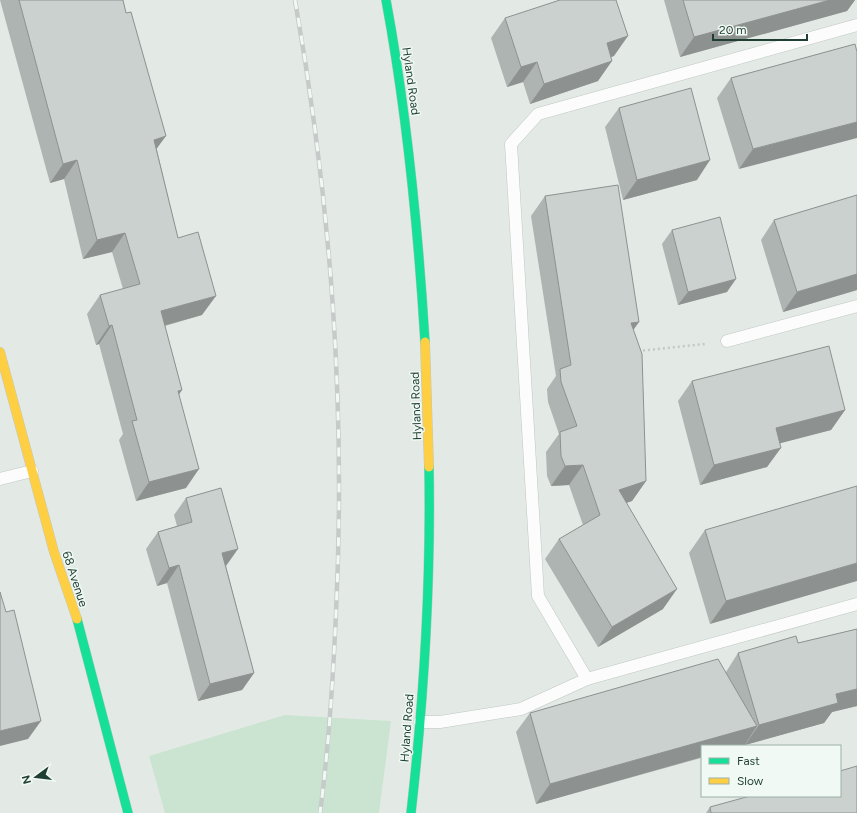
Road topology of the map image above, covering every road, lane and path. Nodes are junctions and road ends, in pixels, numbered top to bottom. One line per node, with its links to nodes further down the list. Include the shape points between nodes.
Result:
1 (386, 0): 11 (street, Hyland Road, via 412,178 427,368 429,543)
2 (857, 25): 10 (lane, via 538,114 511,144 538,596)
3 (857, 306): 4 (lane)
4 (727, 341): 5 (path)
5 (631, 351)
6 (0, 352): 7 (street, 68 Avenue)
7 (32, 471): 8 (lane); 12 (street, 68 Avenue, via 54,552 78,623)
8 (0, 479)
9 (857, 604): 10 (lane)
10 (586, 679): 11 (lane, via 520,708 440,722)
11 (420, 722): 13 (street, Hyland Road)
12 (128, 813)
13 (411, 813)

